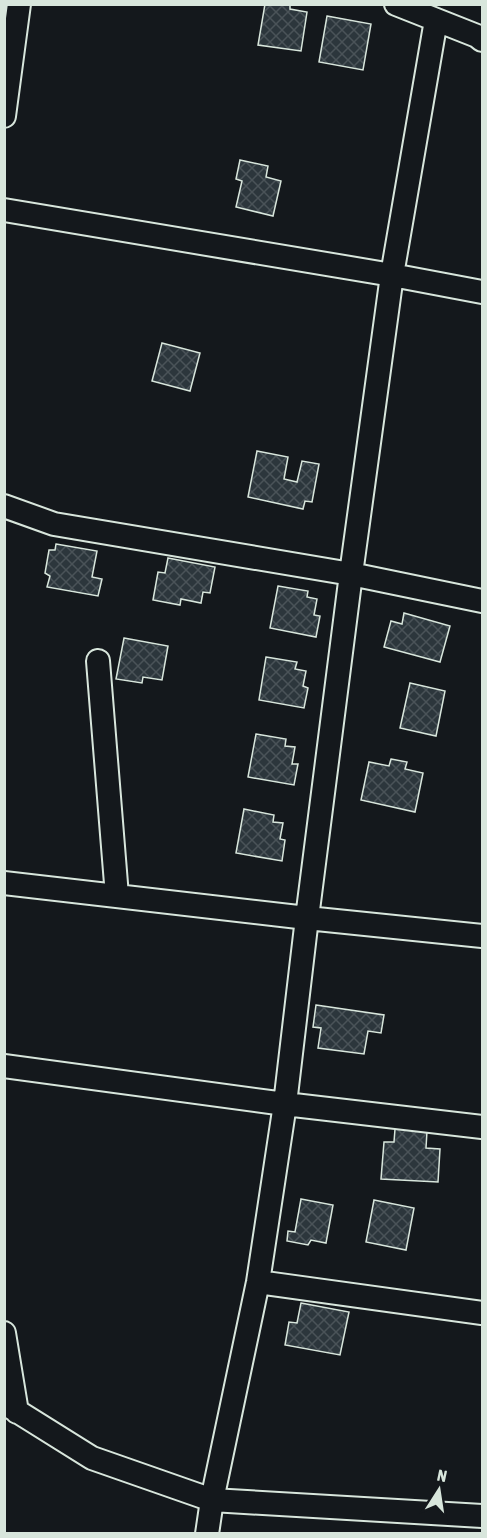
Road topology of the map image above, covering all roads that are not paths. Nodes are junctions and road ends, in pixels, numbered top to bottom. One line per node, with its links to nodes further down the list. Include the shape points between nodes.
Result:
1 (19, 4): 5 (street)
2 (396, 4): 3 (street)
3 (435, 20): 4 (street); 7 (street)
4 (483, 40)
5 (4, 116)
6 (4, 210): 7 (street)
7 (392, 275): 8 (street); 10 (street)
8 (483, 292)
9 (4, 506): 10 (street, via 54,524)
10 (351, 574): 11 (street); 15 (street)
11 (483, 601)
12 (98, 661): 14 (street)
13 (4, 883): 14 (street)
14 (117, 896): 15 (street)
15 (307, 918): 16 (street); 18 (street)
16 (483, 936)
17 (4, 1066): 18 (street)
18 (285, 1104): 19 (street); 20 (street)
19 (483, 1127)
20 (258, 1282): 21 (street); 24 (street)
21 (483, 1313)
22 (4, 1333): 23 (street)
23 (11, 1407): 24 (street, via 92,1458)
24 (212, 1500): 25 (street); 26 (street)
25 (483, 1516)
26 (207, 1533)

